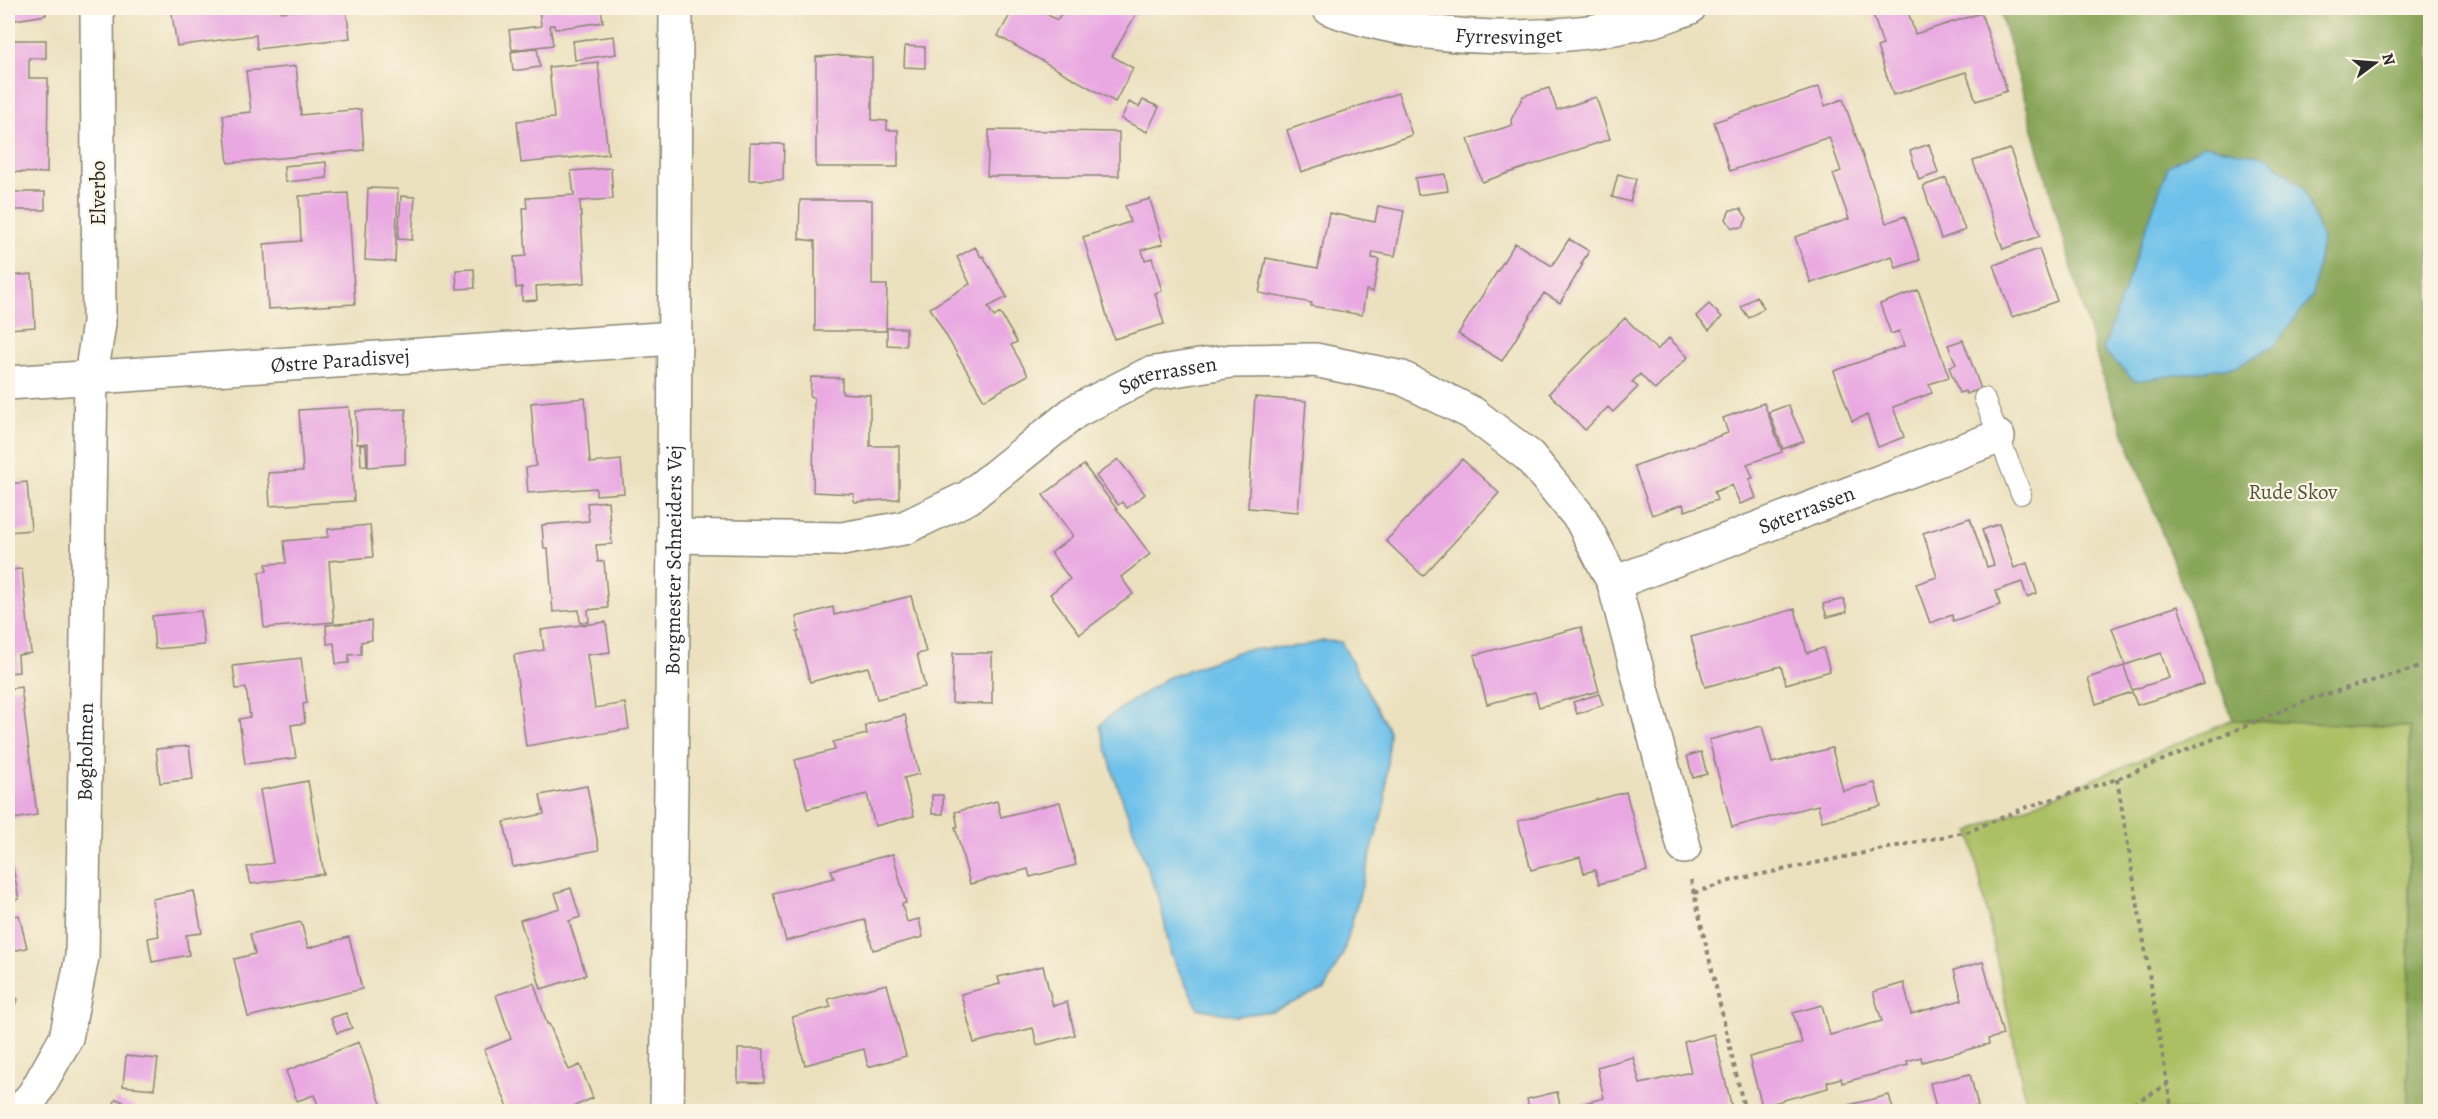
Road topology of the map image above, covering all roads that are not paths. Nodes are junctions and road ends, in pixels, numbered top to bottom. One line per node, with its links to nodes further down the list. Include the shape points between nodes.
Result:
1 (97, 8): 6 (street, Elverbo, via 99,323)
2 (676, 8): 5 (street, Borgmester Schneiders Vej)
3 (1329, 8): 4 (street, Fyrresvinget, via 1355,18 1462,37 1560,36 1651,21)
4 (1689, 8)
5 (674, 338): 6 (street, Østre Paradisvej); 11 (street, Borgmester Schneiders Vej)
6 (91, 377): 7 (street, Østre Paradisvej); 14 (street, Bøgholmen, via 82,957 66,1038)
7 (8, 383)
8 (1984, 398): 9 (lane)
9 (1998, 437): 10 (lane); 12 (street, Søterrassen)
10 (2021, 494)
11 (674, 536): 12 (street, Søterrassen, via 842,539 904,528 969,498 1076,411 1149,374 1231,361 1315,360 1402,378 1472,413 1529,456 1581,519); 15 (street, Borgmester Schneiders Vej)
12 (1614, 583): 13 (street, Søterrassen)
13 (1684, 847)
14 (20, 1112)
15 (667, 1112)

